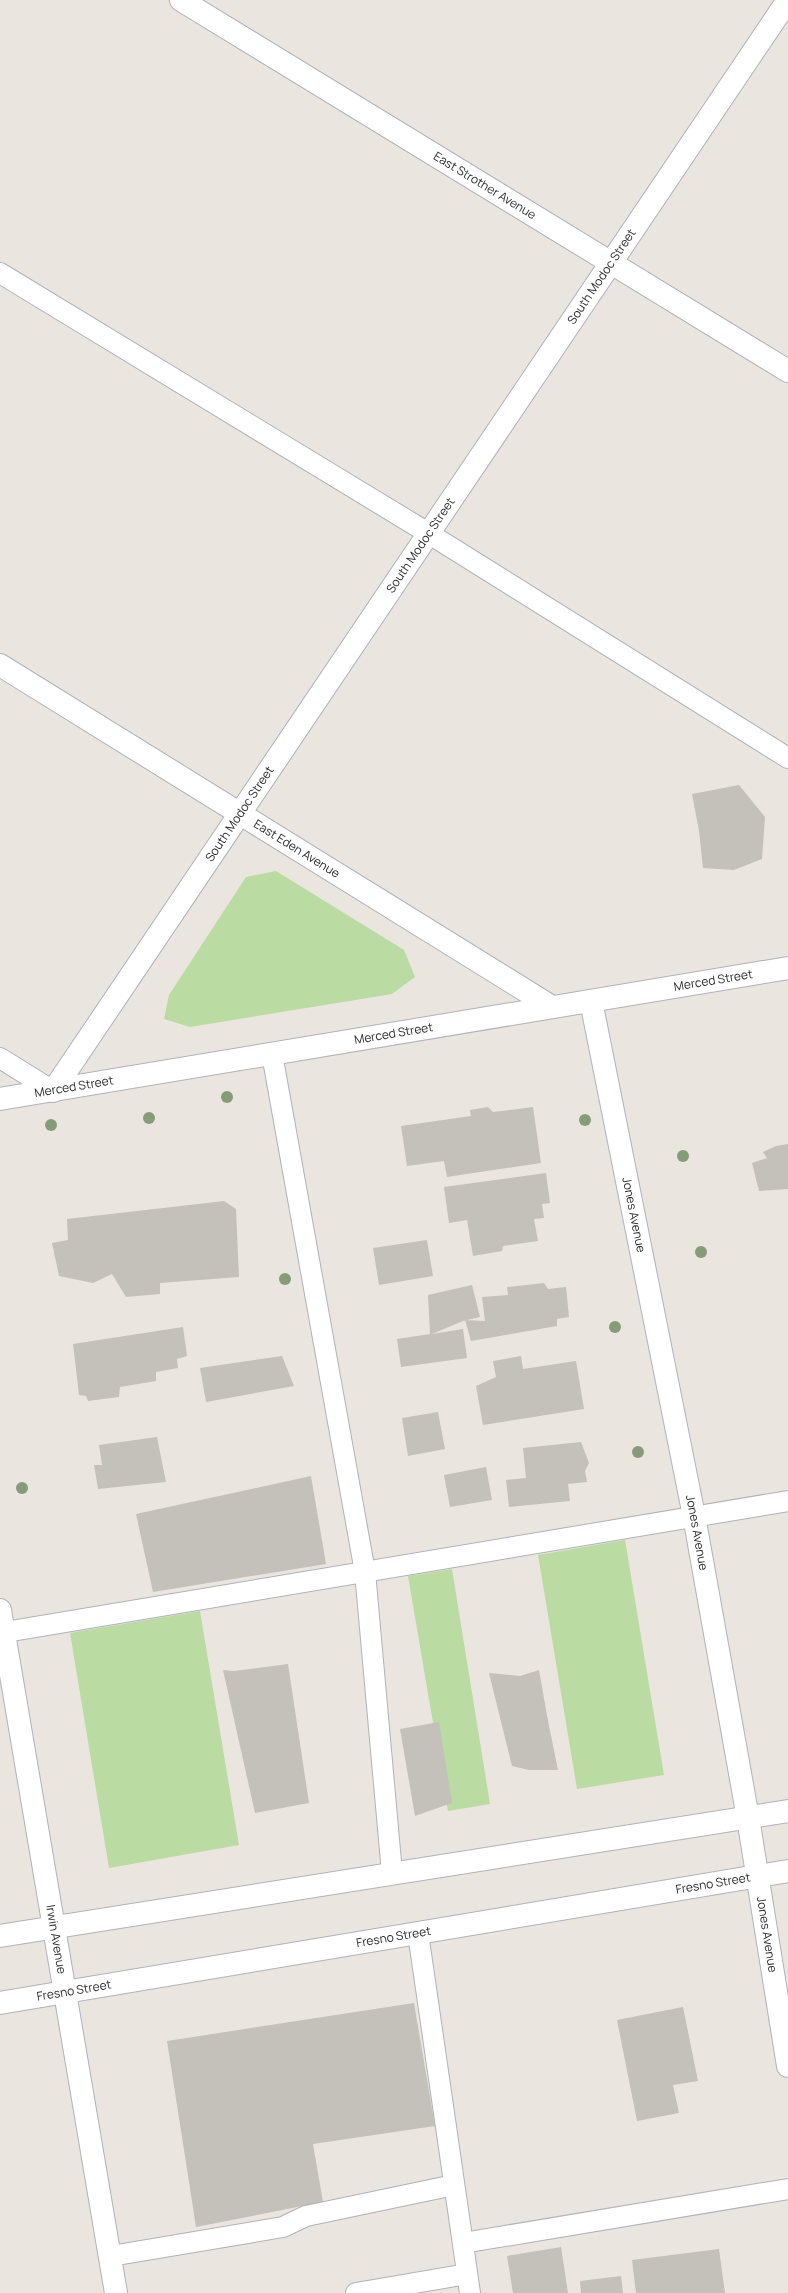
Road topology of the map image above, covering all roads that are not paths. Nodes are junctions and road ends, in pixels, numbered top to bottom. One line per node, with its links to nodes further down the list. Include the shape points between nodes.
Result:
1 (181, 0): 3 (street, East Strother Avenue)
2 (788, 0): 3 (street, South Modoc Street)
3 (610, 262): 5 (street, East Strother Avenue); 6 (street, South Modoc Street)
4 (0, 273): 6 (lane)
5 (788, 371)
6 (428, 533): 8 (lane); 9 (street, South Modoc Street)
7 (0, 665): 9 (street, East Eden Avenue)
8 (788, 758)
9 (239, 814): 12 (street, East Eden Avenue); 15 (street, South Modoc Street)
10 (788, 968): 11 (street, Merced Street)
11 (590, 1002): 12 (street, Merced Street); 18 (street, Jones Avenue)
12 (552, 1007): 13 (street, Merced Street)
13 (272, 1054): 15 (street, Merced Street); 19 (lane)
14 (0, 1058): 15 (lane)
15 (53, 1091): 16 (street, Merced Street)
16 (0, 1099)
17 (788, 1501): 18 (lane)
18 (694, 1516): 19 (lane); 23 (street, Jones Avenue)
19 (364, 1572): 21 (lane); 25 (lane)
20 (0, 1610): 21 (street, Irwin Avenue)
21 (2, 1633): 27 (street, Irwin Avenue)
22 (788, 1811): 23 (street)
23 (748, 1818): 25 (street); 26 (street, Jones Avenue)
24 (788, 1871): 26 (street, Fresno Street)
25 (392, 1873): 27 (street)
26 (757, 1876): 28 (street, Fresno Street); 32 (street, Jones Avenue)
27 (54, 1927): 29 (street); 30 (street, Irwin Avenue)
28 (418, 1934): 30 (street, Fresno Street); 33 (lane)
29 (0, 1936)
30 (66, 1993): 31 (street, Fresno Street); 36 (street, Irwin Avenue)
31 (0, 2003)
32 (788, 2066)
33 (454, 2185): 35 (lane); 36 (lane, via 306,2216 283,2227)
34 (788, 2189): 35 (lane)
35 (463, 2243): 37 (lane)
36 (111, 2256): 38 (street, Irwin Avenue)
37 (467, 2274): 39 (lane); 40 (lane)
38 (116, 2293)
39 (356, 2293)
40 (470, 2293)

